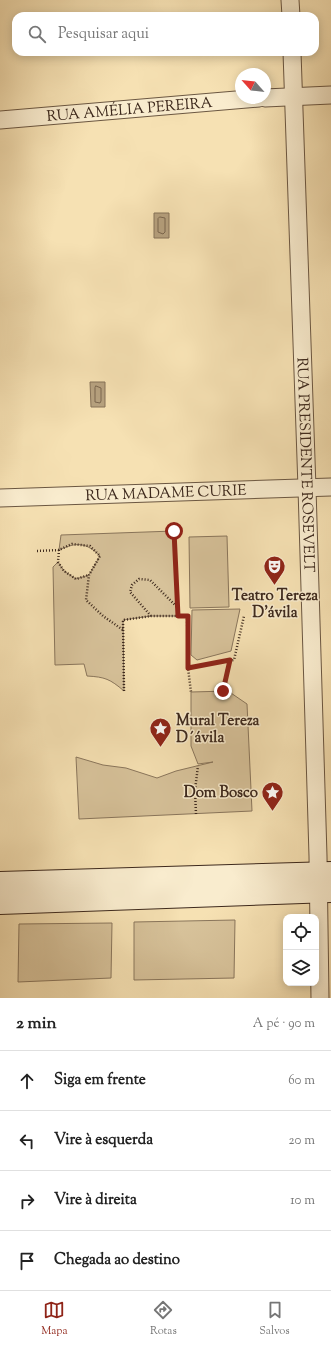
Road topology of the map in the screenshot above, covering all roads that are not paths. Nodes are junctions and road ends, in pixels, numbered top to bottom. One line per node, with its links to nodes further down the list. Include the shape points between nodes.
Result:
1 (290, 0): 2 (street)
2 (291, 12)
3 (292, 56): 4 (street, RUA PRESIDENTE ROSEVELT)
4 (294, 95): 5 (street); 6 (street); 10 (street, RUA PRESIDENTE ROSEVELT)
5 (331, 95)
6 (271, 97)
7 (235, 100): 8 (street, RUA AMÉLIA PEREIRA)
8 (0, 120)
9 (331, 487): 10 (street, RUA MADAME CURIE)
10 (307, 488): 11 (street, RUA MADAME CURIE); 13 (street, RUA PRESIDENTE ROSEVELT)
11 (0, 498)
12 (0, 882): 13 (street)
13 (325, 882): 14 (street); 15 (street, RUA PRESIDENTE ROSEVELT)
14 (0, 903)
15 (320, 998)

